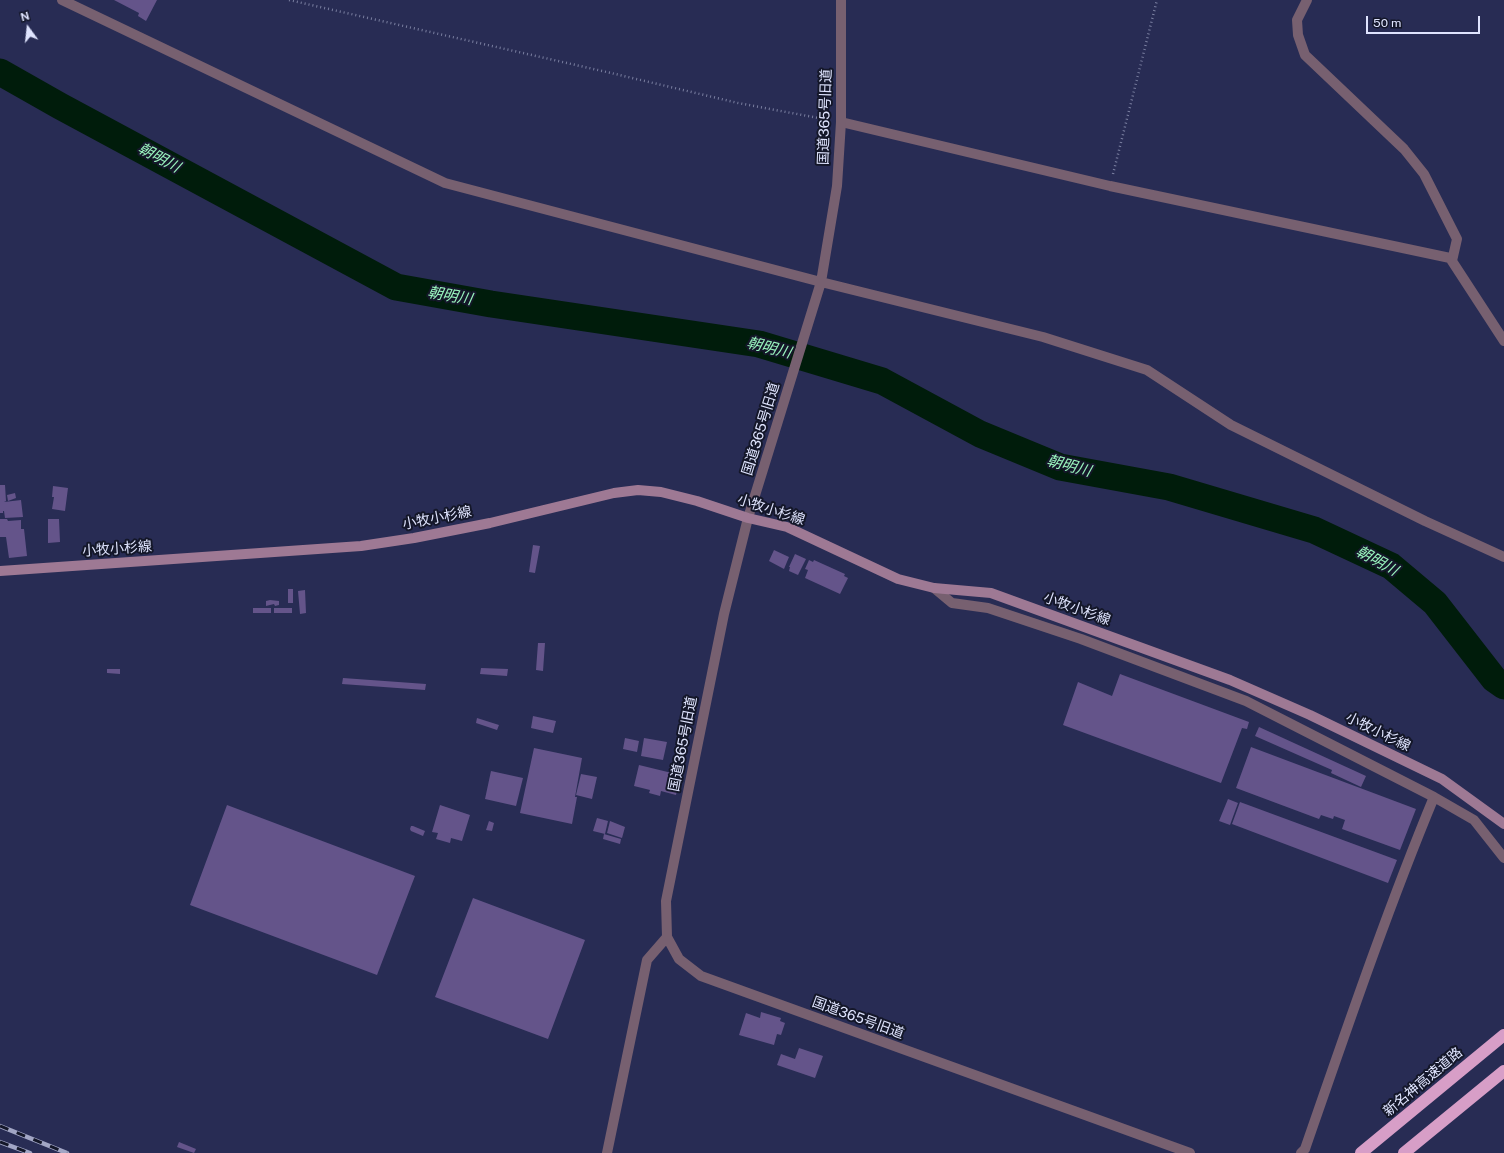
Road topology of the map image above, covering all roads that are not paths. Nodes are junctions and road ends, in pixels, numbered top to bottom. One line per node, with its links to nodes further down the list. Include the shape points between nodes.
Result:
1 (62, 0): 6 (street, via 445,183)
2 (841, 0): 4 (street, 国道365号旧道)
3 (1307, 0): 5 (street, via 1297,20 1298,35 1305,55 1404,148 1424,174 1458,239)
4 (841, 122): 5 (street, via 1110,186 1450,258); 6 (street, 国道365号旧道, via 837,186)
5 (1452, 261): 7 (street)
6 (821, 282): 8 (street, 国道365号旧道); 9 (street, via 1043,337 1147,370 1231,424)
7 (1504, 342)
8 (748, 518): 10 (main road, 小牧小杉線, via 697,501 660,492 638,490 614,493 490,523 361,546); 11 (main road, 小牧小杉線, via 787,527 898,579); 15 (street, 国道365号旧道, via 724,614 666,901)
9 (1504, 558)
10 (0, 571)
11 (934, 588): 12 (street, via 952,603 988,608 1081,639 1246,701); 13 (main road, 小牧小杉線, via 990,592 1230,680 1310,715 1442,779)
12 (1434, 797): 14 (street, via 1474,820); 20 (street, via 1353,1010 1305,1149)
13 (1504, 824)
14 (1504, 858)
15 (667, 937): 18 (street, via 647,960); 19 (street, 国道365号旧道, via 679,959 701,976)
16 (1504, 1035): 21 (highway, 新名神高速道路)
17 (1504, 1071): 22 (highway)
18 (607, 1153)
19 (1190, 1153)
20 (1301, 1153)
21 (1361, 1153)
22 (1404, 1153)

